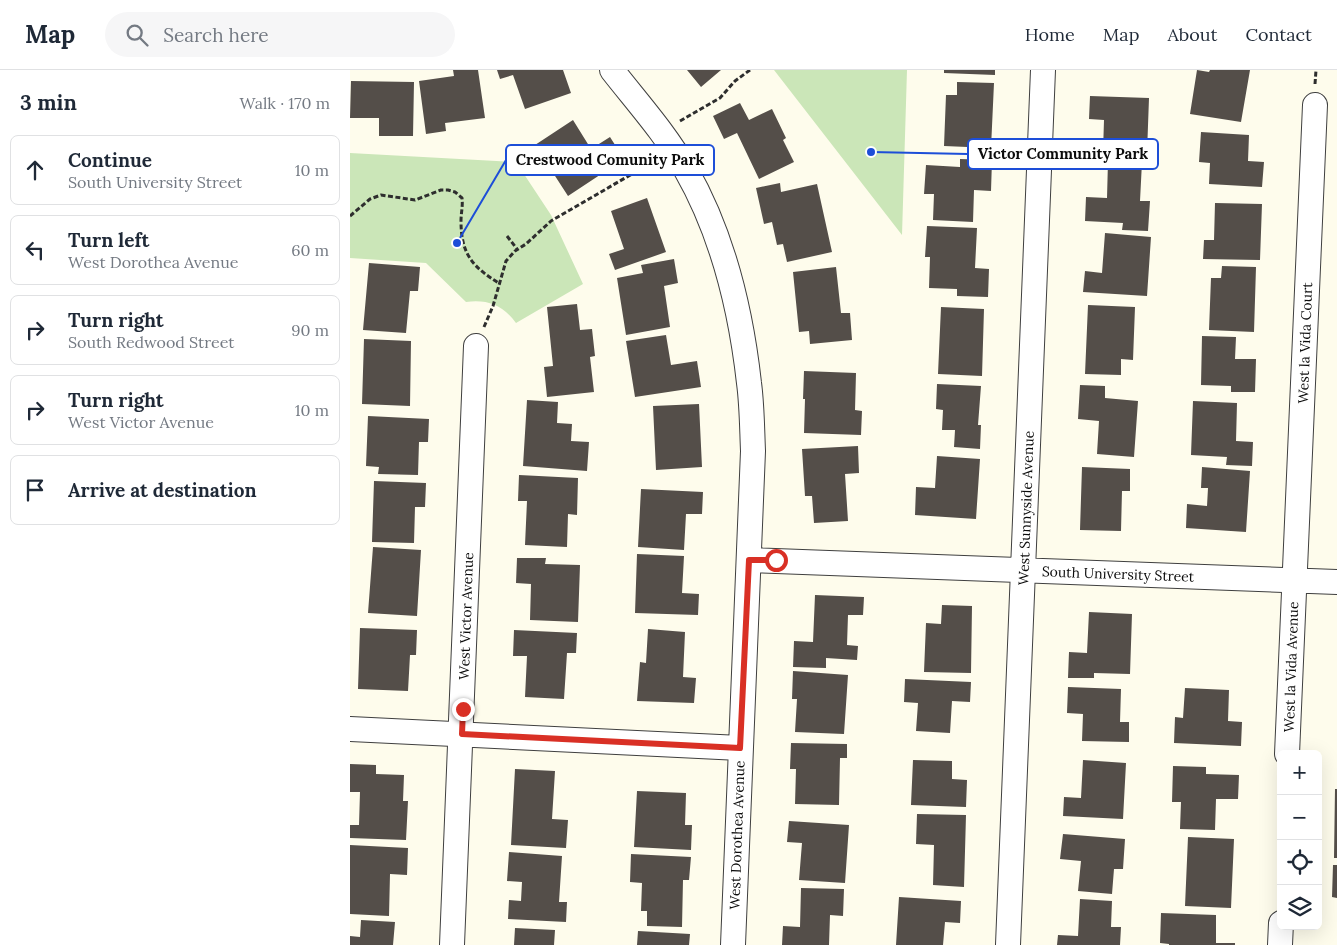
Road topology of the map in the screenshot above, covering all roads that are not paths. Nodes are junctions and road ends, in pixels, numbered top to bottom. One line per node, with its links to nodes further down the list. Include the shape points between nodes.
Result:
1 (612, 70): 5 (street, West Dorothea Avenue, via 686,170 708,214 731,282 750,385 753,451)
2 (1043, 70): 6 (street, West Sunnyside Avenue)
3 (1315, 105): 7 (street, West la Vida Court)
4 (476, 346): 10 (street, West Victor Avenue)
5 (749, 560): 6 (street, South University Street); 11 (street, West Dorothea Avenue)
6 (1023, 570): 7 (street, South University Street); 16 (street, West Sunnyside Avenue)
7 (1295, 580): 8 (street, South University Street); 12 (street, West la Vida Avenue)
8 (1337, 582)
9 (350, 729): 10 (street)
10 (462, 734): 11 (street); 14 (street, West Victor Avenue)
11 (740, 748): 15 (street, West Dorothea Avenue)
12 (1288, 750)
13 (1281, 930): 17 (street)
14 (452, 945)
15 (733, 945)
16 (1008, 945)
17 (1280, 945)

